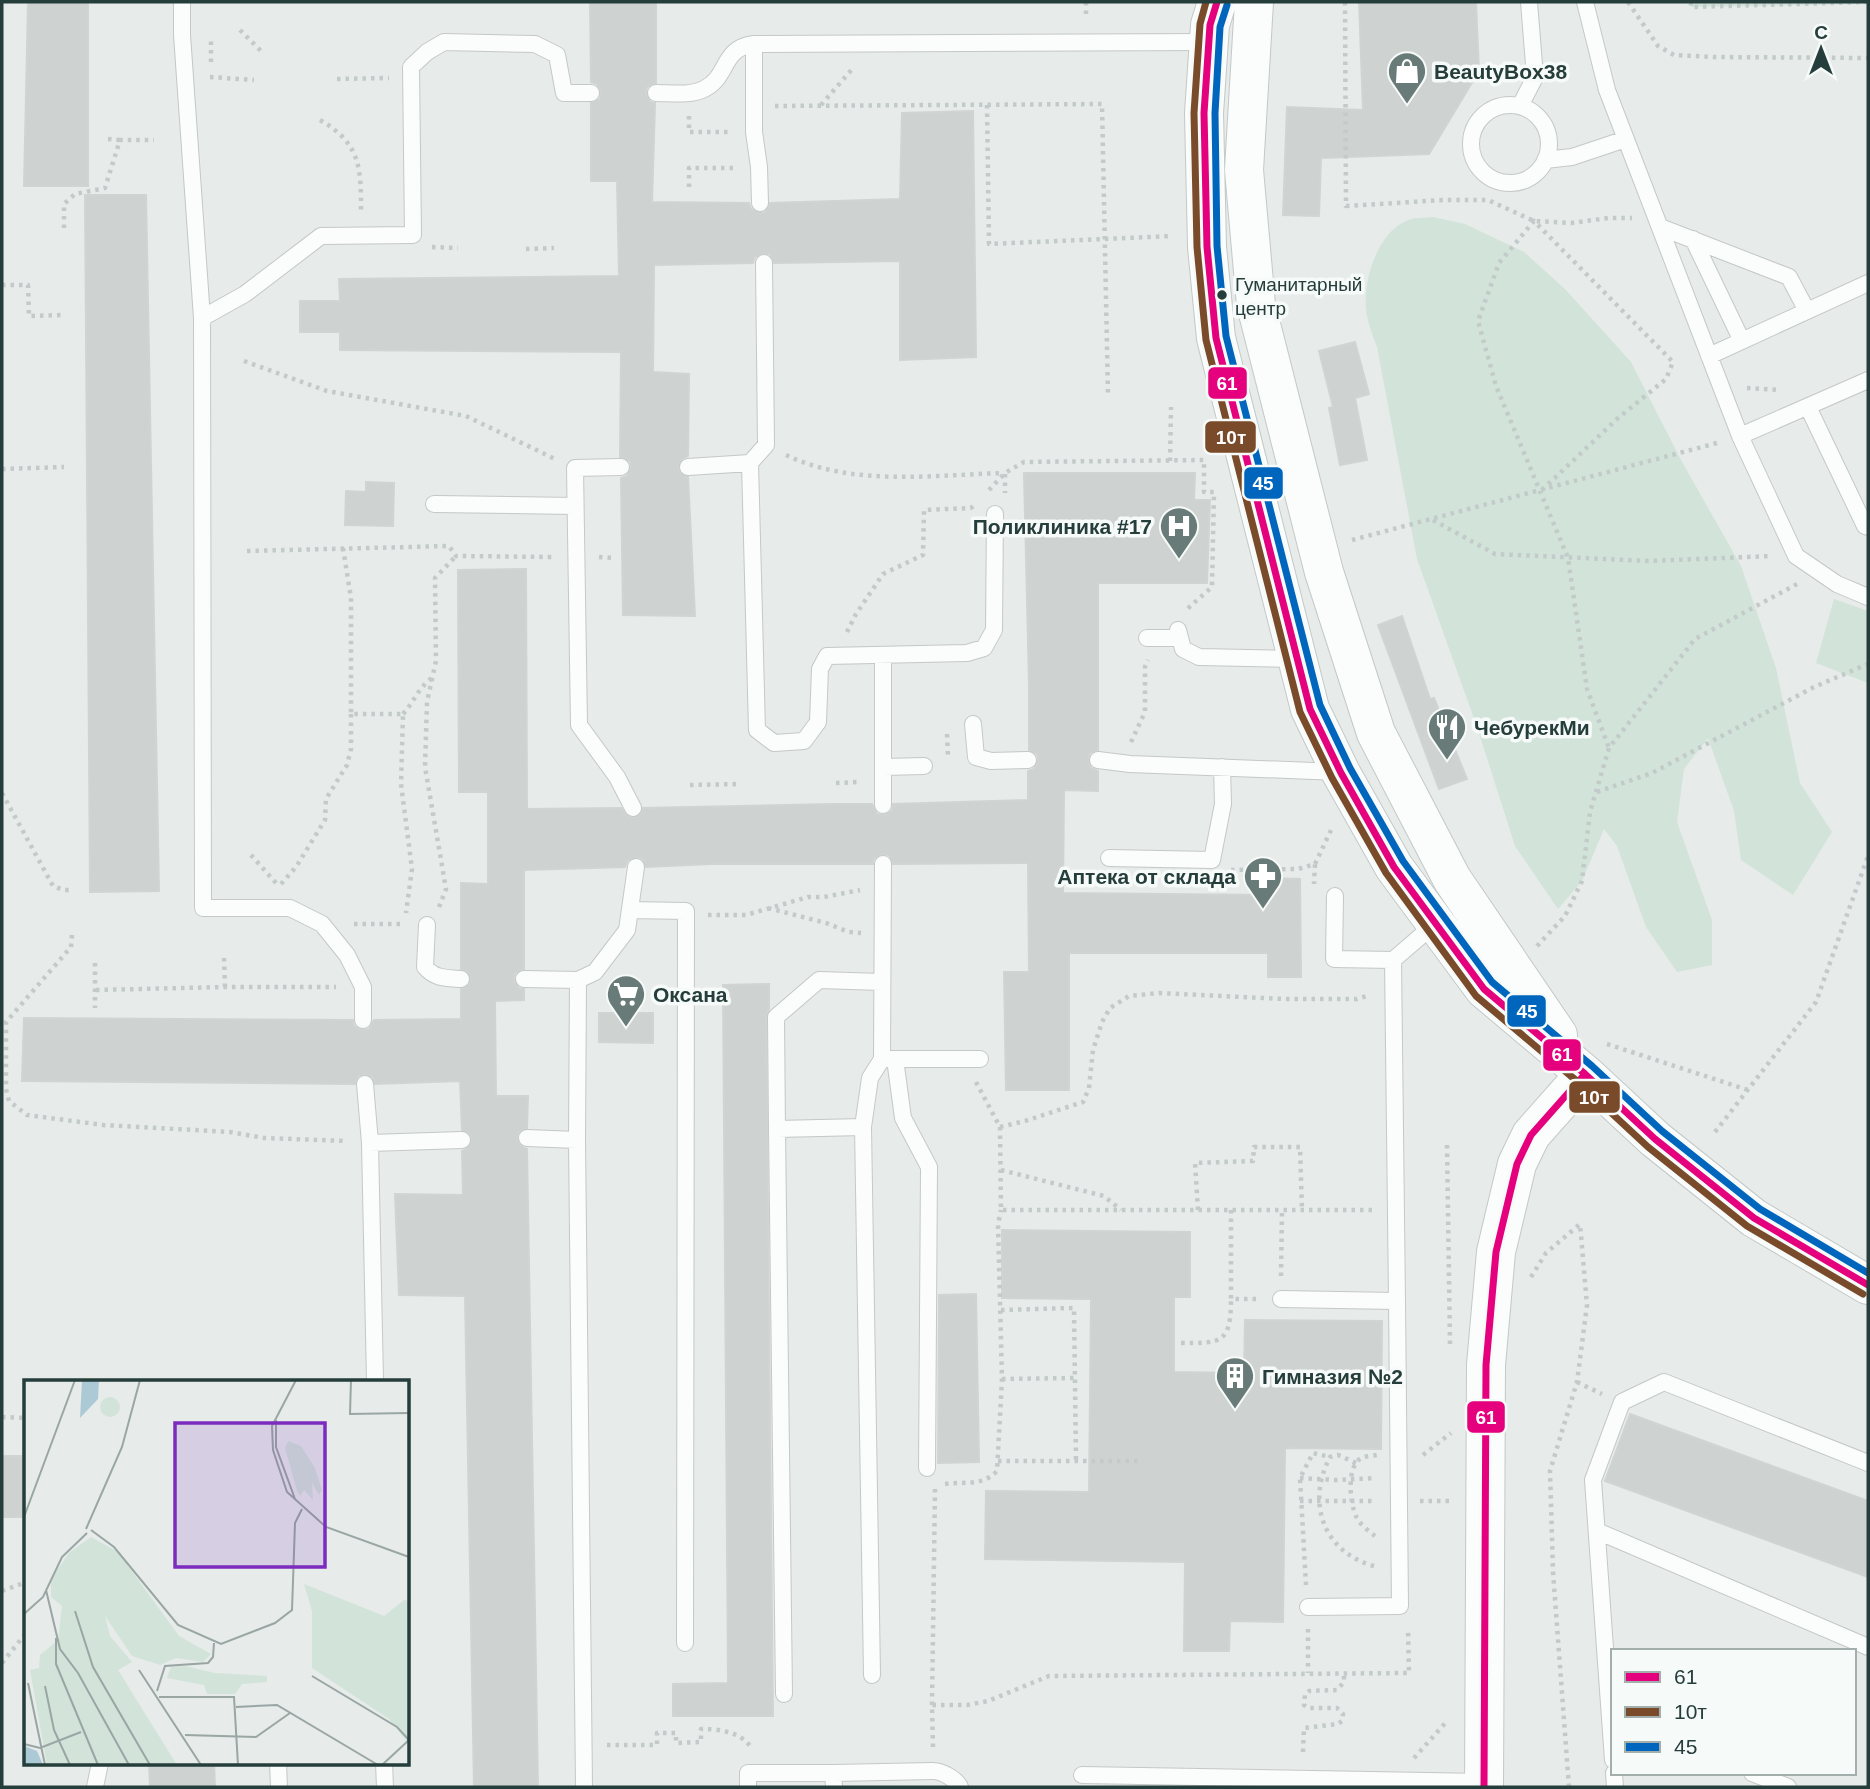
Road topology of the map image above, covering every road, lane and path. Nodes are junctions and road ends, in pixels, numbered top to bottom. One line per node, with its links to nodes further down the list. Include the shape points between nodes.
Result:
1 (1217, 2): 14 (street)
2 (1254, 2): 157 (street, via 1244,170 1256,304 1324,572 1376,733 1452,879)
3 (1345, 2): 39 (path, via 1346,206 1488,200)
4 (1529, 2): 26 (lane, via 1535,77)
5 (1585, 2): 32 (lane, via 1606,90)
6 (1628, 2): 18 (path, via 1658,46 1674,55)
7 (1691, 2): 9 (path, via 1691,7)
8 (1868, 2): 10 (path)
9 (1793, 3): 10 (path)
10 (1823, 3)
11 (181, 4): 55 (lane)
12 (240, 30): 17 (path)
13 (211, 41): 21 (path, via 210,79)
14 (1208, 42): 16 (lane); 96 (street, via 1204,113 1207,247 1216,338)
15 (754, 44): 16 (lane); 23 (lane, via 741,45 729,55 722,73 706,89 688,94); 27 (lane)
16 (873, 44): 25 (path)
17 (262, 52)
18 (1868, 58)
19 (391, 78): 20 (path)
20 (337, 79)
21 (254, 80)
22 (591, 93): 42 (lane, via 564,93 557,55 535,44 444,42 427,52 411,66 413,235)
23 (656, 93)
24 (987, 105): 25 (path); 44 (path, via 1102,104); 44 (path, via 989,244)
25 (821, 106): 27 (path)
26 (1520, 106): 35 (lane, via 1541,121 1549,147); 35 (lane, via 1493,108 1482,116 1471,137 1475,161 1492,178 1515,182 1538,171)
27 (754, 107): 36 (lane)
28 (320, 120): 42 (path, via 338,130 354,148)
29 (739, 132): 30 (path)
30 (701, 133)
31 (107, 139): 33 (path)
32 (1626, 139): 35 (lane, via 1572,157); 40 (lane)
33 (120, 140): 34 (path); 41 (path, via 105,188 75,194 64,204)
34 (154, 140)
35 (1545, 160)
36 (759, 167): 37 (path, via 689,169); 38 (lane)
37 (689, 187)
38 (760, 203)
39 (1534, 221): 40 (path, via 1638,218); 74 (path, via 1499,263 1478,321 1496,386); 74 (path, via 1673,362 1666,379)
40 (1660, 227): 45 (lane); 57 (lane)
41 (64, 228)
42 (361, 236): 55 (lane, via 321,236 245,294)
43 (1172, 236): 44 (path)
44 (1107, 239): 60 (path)
45 (1693, 239): 53 (lane, via 1789,277); 56 (lane)
46 (432, 247): 47 (path)
47 (458, 248)
48 (526, 248): 49 (path)
49 (554, 248)
50 (764, 263): 66 (lane, via 766,446)
51 (1868, 283): 53 (lane)
52 (2, 285): 54 (path, via 28,285 29,316)
53 (1807, 311): 56 (lane)
54 (63, 315)
55 (202, 318): 150 (lane, via 203,908 290,908 322,924 347,955)
56 (1742, 341): 57 (lane)
57 (1709, 356): 63 (lane)
58 (244, 361): 71 (path, via 327,391 466,416)
59 (1868, 380): 62 (lane)
60 (1108, 395)
61 (1171, 407): 65 (path)
62 (1808, 407): 63 (lane); 81 (lane)
63 (1740, 436): 86 (lane)
64 (1717, 443): 74 (path)
65 (1170, 461): 73 (path, via 1024,462); 92 (path, via 1204,460 1204,492 1214,492 1212,587 1184,611)
66 (750, 463): 70 (lane); 95 (lane, via 757,730 775,743 804,741 818,722 820,669 827,656)
67 (803, 463): 73 (path, via 866,478)
68 (64, 467): 72 (path)
69 (621, 467): 71 (lane)
70 (688, 467)
71 (575, 468): 78 (lane)
72 (2, 469)
73 (1005, 473): 75 (path)
74 (1542, 490): 80 (path); 89 (path)
75 (988, 491)
76 (979, 499): 93 (path, via 971,508 923,510 923,555 883,574)
77 (435, 504): 78 (lane)
78 (575, 506): 87 (lane)
79 (995, 514): 95 (lane, via 994,630 985,648 967,653)
80 (1432, 519): 82 (path); 89 (path, via 1496,554)
81 (1868, 527)
82 (1349, 540)
83 (343, 548): 84 (path); 85 (path, via 449,546); 101 (path, via 351,598)
84 (247, 551)
85 (456, 556): 87 (path); 99 (path, via 435,578)
86 (1796, 556): 89 (path, via 1649,561); 91 (lane, via 1838,584)
87 (576, 557): 88 (path); 118 (lane, via 579,725)
88 (614, 558)
89 (1568, 558): 103 (path, via 1587,689)
90 (1804, 580): 103 (path, via 1695,639)
91 (1868, 597)
92 (1179, 634): 94 (lane); 96 (lane, via 1183,649 1199,657)
93 (846, 635)
94 (1147, 638)
95 (883, 656): 108 (lane)
96 (1298, 659): 110 (street, via 1310,709)
97 (1868, 664): 115 (path, via 1814,687 1652,773)
98 (1145, 667): 106 (path, via 1145,712 1131,743)
99 (432, 678): 100 (path, via 420,687); 138 (path, via 425,767 446,889)
100 (403, 714): 101 (path); 137 (path, via 401,784 412,869)
101 (351, 715): 120 (path, via 347,765 326,799 325,820 296,867 278,887)
102 (973, 724): 104 (lane, via 976,757)
103 (1609, 748): 115 (path)
104 (1028, 760)
105 (1098, 760): 106 (lane)
106 (1130, 764): 109 (lane)
107 (924, 766): 108 (lane)
108 (883, 767): 117 (lane)
109 (1222, 767): 110 (lane); 122 (lane, via 1223,804 1212,860)
110 (1341, 773): 134 (street, via 1394,867)
111 (862, 782): 112 (path)
112 (836, 783)
113 (739, 784): 114 (path)
114 (690, 785)
115 (1596, 792): 141 (path, via 1582,881 1565,916)
116 (2, 793): 128 (path, via 53,886)
117 (883, 805)
118 (633, 808)
119 (1334, 825): 124 (path)
120 (251, 855)
121 (1868, 856): 159 (path, via 1816,1002)
122 (1109, 858)
123 (883, 864): 129 (lane)
124 (1315, 864): 126 (path, via 1298,869); 127 (path)
125 (636, 867): 132 (lane)
126 (1234, 870)
127 (1314, 880)
128 (72, 890)
129 (882, 890): 131 (path, via 808,897); 140 (lane)
130 (1335, 896): 143 (lane, via 1334,960)
131 (767, 908): 133 (path, via 746,915); 140 (path, via 849,932)
132 (630, 910): 133 (lane); 147 (lane, via 627,930 595,972)
133 (686, 911): 215 (lane)
134 (1436, 923): 143 (lane); 157 (street, via 1484,989)
135 (373, 924): 136 (path)
136 (393, 924)
137 (405, 924)
138 (427, 925): 145 (lane, via 425,967 440,978)
139 (72, 935): 167 (path, via 71,947 6,1022 6,1089 9,1101 27,1115 103,1125)
140 (882, 935): 148 (lane)
141 (1529, 953)
142 (224, 958): 149 (path)
143 (1393, 960): 176 (lane)
144 (95, 963): 152 (path)
145 (461, 979)
146 (524, 979): 147 (lane)
147 (578, 980): 166 (lane)
148 (882, 982): 155 (lane); 162 (lane, via 819,980 776,1017)
149 (225, 987): 150 (path); 152 (path)
150 (363, 987): 154 (lane)
151 (1378, 989): 161 (path, via 1357,999 1129,996 1110,1007 1102,1022 1083,1102)
152 (96, 990): 153 (path)
153 (95, 1008)
154 (363, 1020)
155 (888, 1059): 156 (lane); 160 (lane, via 870,1079); 198 (lane, via 903,1118 929,1167)
156 (972, 1059): 161 (path)
157 (1596, 1059): 159 (path); 178 (street, via 1655,1139 1754,1218); 237 (street, via 1531,1135 1517,1164 1496,1252 1486,1365)
158 (365, 1084): 167 (lane)
159 (1748, 1090): 163 (path)
160 (863, 1126): 162 (lane); 220 (lane)
161 (1000, 1127): 169 (path)
162 (777, 1129): 221 (lane)
163 (1715, 1132)
164 (527, 1138): 166 (lane)
165 (462, 1140): 167 (lane)
166 (577, 1140): 241 (lane)
167 (370, 1143): 188 (lane)
168 (1447, 1145): 185 (path)
169 (1000, 1170): 170 (path); 171 (path, via 1104,1196)
170 (1002, 1210): 171 (path); 183 (path, via 998,1224)
171 (1122, 1210): 172 (path)
172 (1198, 1210): 173 (path); 175 (path, via 1195,1163 1253,1161 1254,1147 1300,1147)
173 (1231, 1210): 174 (path); 179 (path)
174 (1282, 1210): 175 (path); 181 (path)
175 (1302, 1210): 176 (path)
176 (1396, 1210): 182 (lane)
177 (1528, 1280): 244 (path, via 1546,1252 1580,1224 1587,1305 1584,1331 1577,1382 1550,1471)
178 (1868, 1285)
179 (1231, 1300): 180 (path); 184 (path, via 1226,1334 1212,1343)
180 (1263, 1300)
181 (1281, 1300): 182 (lane)
182 (1397, 1301): 208 (lane)
183 (1000, 1310): 186 (path, via 1074,1308); 187 (path)
184 (1181, 1343)
185 (1450, 1347)
186 (1074, 1378): 187 (path); 194 (path)
187 (1002, 1379): 193 (path)
188 (375, 1380)
189 (2, 1418): 190 (path)
190 (24, 1418)
191 (1371, 1456): 197 (path)
192 (1330, 1457): 197 (path, via 1338,1455); 199 (path, via 1313,1453); 202 (path)
193 (998, 1461): 194 (path); 222 (path, via 997,1471 989,1479 939,1485 934,1490)
194 (1076, 1461): 195 (path)
195 (1140, 1461)
196 (1868, 1462): 207 (lane, via 1664,1382 1622,1402 1593,1480)
197 (1356, 1463): 201 (path)
198 (928, 1468)
199 (1300, 1478): 202 (path); 204 (path)
200 (1369, 1478): 201 (path)
201 (1351, 1479): 202 (path); 203 (path)
202 (1322, 1480): 205 (path)
203 (1353, 1500): 205 (path); 206 (path); 208 (path, via 1356,1518 1376,1537)
204 (1300, 1501): 205 (path); 213 (path)
205 (1321, 1501): 209 (path, via 1329,1539 1355,1560)
206 (1368, 1501)
207 (1597, 1531): 216 (lane); 224 (lane)
208 (1399, 1542): 209 (lane)
209 (1400, 1568): 212 (lane)
210 (24, 1583): 211 (path)
211 (2, 1591)
212 (1400, 1606): 213 (lane); 219 (path, via 1407,1614 1409,1673)
213 (1308, 1607): 218 (path)
214 (24, 1636): 217 (path)
215 (685, 1643)
216 (1868, 1647)
217 (2, 1663)
218 (1308, 1673): 219 (path); 222 (path, via 1049,1676 988,1701)
219 (1345, 1673): 227 (path, via 1345,1682 1337,1690 1305,1695 1308,1708 1337,1708 1343,1714 1338,1724 1304,1728)
220 (872, 1675)
221 (784, 1694)
222 (932, 1705): 232 (path)
223 (1450, 1718): 231 (path)
224 (1611, 1719)
225 (720, 1729): 226 (path, via 701,1729 701,1742 676,1743 676,1733 657,1733 657,1745)
226 (609, 1745)
227 (1303, 1752)
228 (100, 1764): 238 (lane)
229 (278, 1764): 239 (lane)
230 (384, 1764): 240 (lane)
231 (1408, 1764)
232 (933, 1771): 235 (lane); 243 (lane)
233 (1082, 1775): 236 (lane)
234 (1757, 1775): 245 (lane)
235 (834, 1780): 242 (lane, via 748,1773)
236 (1158, 1782): 237 (lane)
237 (1484, 1785)
238 (95, 1787)
239 (279, 1787)
240 (384, 1787)
241 (584, 1787)
242 (748, 1787)
243 (960, 1787)
244 (1569, 1787)
245 (1788, 1787)

